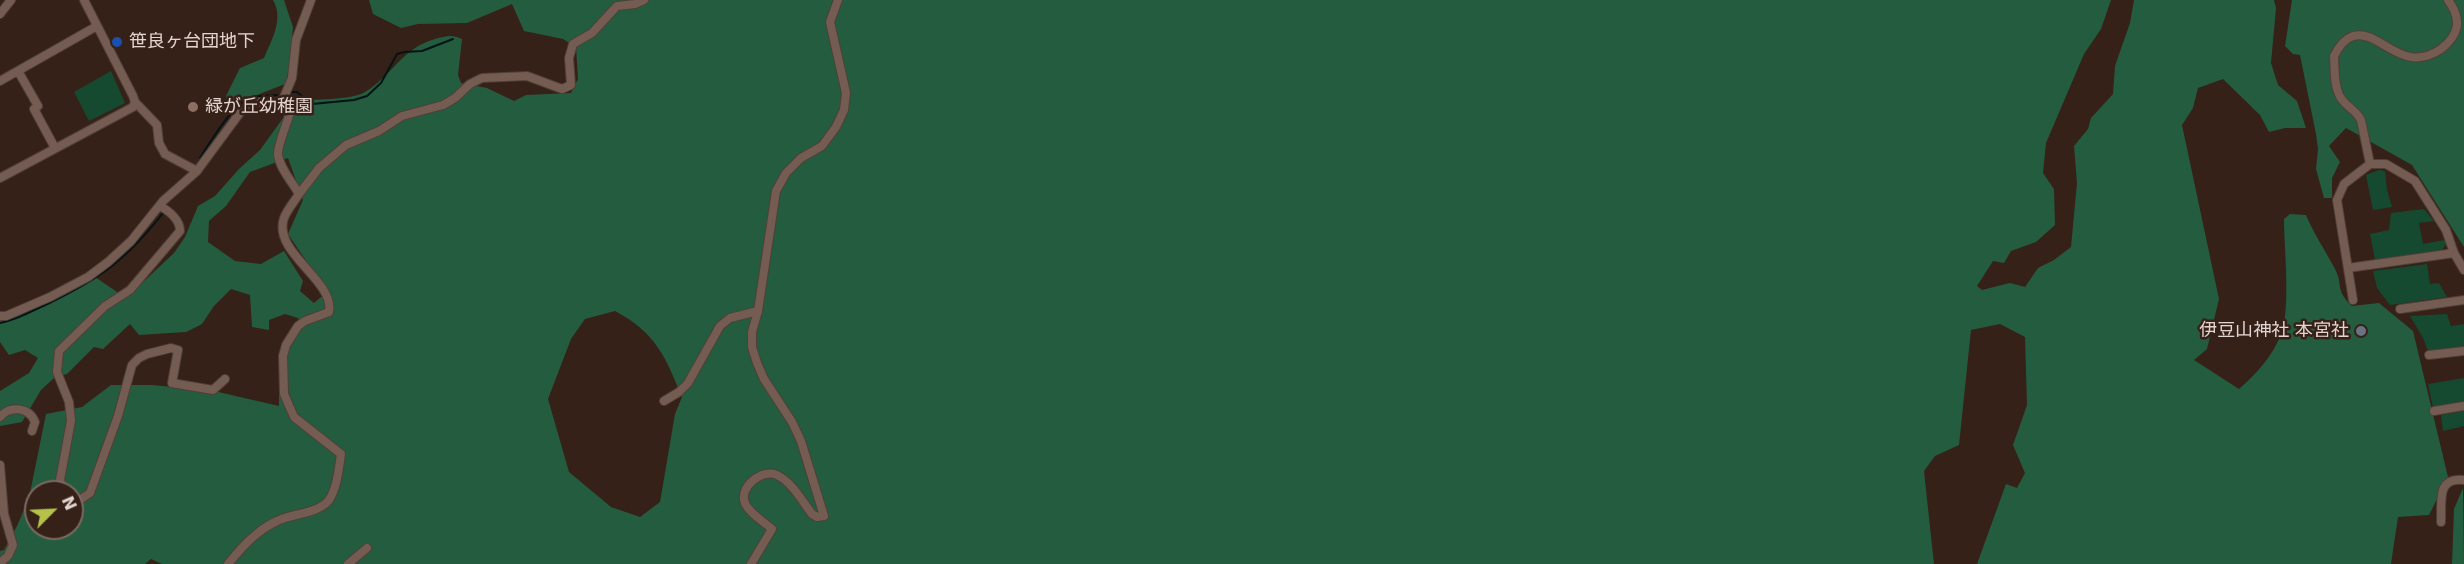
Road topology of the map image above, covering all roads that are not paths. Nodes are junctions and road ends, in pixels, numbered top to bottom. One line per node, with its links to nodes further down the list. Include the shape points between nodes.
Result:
1 (84, 0): 8 (street)
2 (311, 0): 12 (street, via 296,40 292,78)
3 (644, 0): 17 (street, via 617,6 592,33 573,44 569,58 571,85 566,88 527,76 483,78 443,105 402,116 346,145 319,168)
4 (838, 0): 25 (street, via 830,22 846,93 844,110 822,146 801,158 776,191)
5 (2448, 0): 14 (street, via 2454,7 2457,25 2451,41 2439,51 2419,57 2405,56 2362,36 2352,36 2334,56 2338,94 2361,120)
6 (8, 1): 7 (street)
7 (0, 14)
8 (97, 26): 9 (street); 11 (street)
9 (18, 70): 10 (street); 13 (street)
10 (0, 81)
11 (135, 102): 13 (street, via 133,107); 15 (street, via 157,125 165,154)
12 (282, 102): 15 (street, via 256,102 242,110); 17 (street, via 291,108 278,153)
13 (55, 148): 16 (street)
14 (2370, 164): 19 (street, via 2386,164 2415,181 2446,230); 20 (street, via 2344,184 2337,200)
15 (197, 171): 18 (street)
16 (0, 178)
17 (300, 194): 42 (street, via 284,216 282,227 296,258 315,276 331,303 329,312 298,326 286,345 284,394 294,417 341,454 338,472 330,498 321,507 278,520 261,530)
18 (160, 206): 26 (street, via 131,241 88,277); 36 (street, via 168,210 180,231 130,290 105,306 59,351 57,372 69,402 71,421)
19 (2454, 253): 20 (street); 21 (street)
20 (2348, 268): 22 (street)
21 (2464, 270)
22 (2353, 300)
23 (2464, 300): 24 (street)
24 (2400, 309)
25 (758, 311): 30 (street, via 730,318 720,326 688,383); 44 (street, via 752,332 757,363 801,441 825,512 824,516 812,514 788,482 778,476 772,473 758,478 743,494 745,504 772,529)
26 (0, 316)
27 (2464, 351): 28 (street)
28 (2429, 355)
29 (225, 379): 38 (street, via 213,390 172,383 178,350 171,348 139,358 132,365 90,493)
30 (664, 402)
31 (2464, 406): 32 (street)
32 (2434, 411)
33 (0, 417): 34 (street, via 14,408 26,411 35,422)
34 (32, 430)
35 (0, 465): 41 (street, via 4,514 13,545)
36 (60, 480)
37 (2464, 480): 39 (street, via 2448,481 2443,489)
38 (84, 497)
39 (2441, 522)
40 (367, 548): 43 (street)
41 (0, 563)
42 (228, 564)
43 (348, 564)
44 (751, 564)

